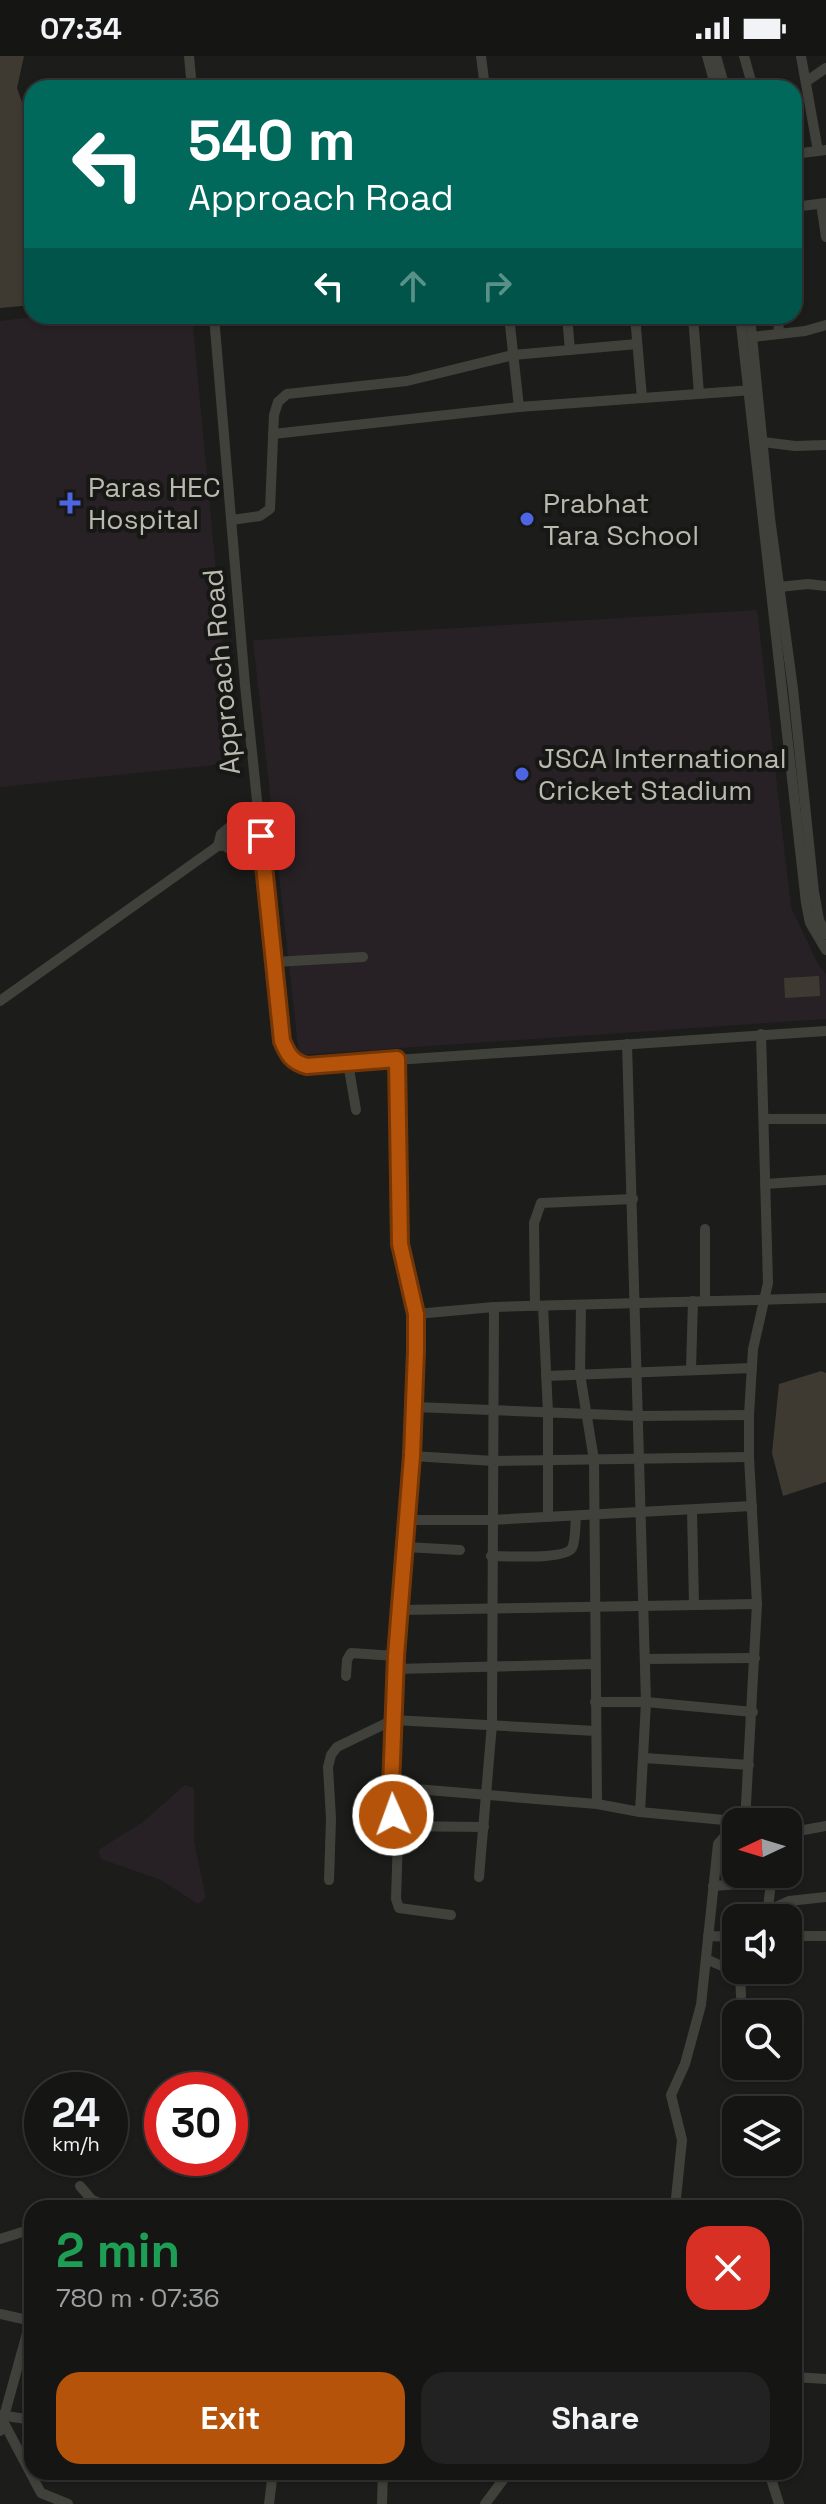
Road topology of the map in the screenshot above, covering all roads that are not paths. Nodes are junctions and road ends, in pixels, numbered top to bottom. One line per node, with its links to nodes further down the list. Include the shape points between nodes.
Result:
1 (189, 56): 8 (street)
2 (481, 56): 9 (street)
3 (707, 56): 10 (street)
4 (716, 56): 11 (street)
5 (744, 56): 12 (street)
6 (801, 56): 13 (street)
7 (826, 68): 13 (street)
8 (191, 80)
9 (484, 80)
10 (714, 80)
11 (723, 80)
12 (751, 80)
13 (807, 81): 14 (street)
14 (822, 151): 15 (street)
15 (802, 153)
16 (824, 204): 17 (street); 18 (street)
17 (802, 206)
18 (826, 237)
19 (215, 324): 40 (street, Approach Road)
20 (510, 324): 32 (street)
21 (568, 324): 31 (street)
22 (636, 324): 30 (street)
23 (694, 324): 34 (street)
24 (741, 324): 33 (street)
25 (751, 324): 29 (street)
26 (778, 324): 28 (street)
27 (826, 325): 28 (street)
28 (779, 334): 29 (street)
29 (752, 337): 33 (street)
30 (637, 344): 31 (street); 35 (street)
31 (570, 350): 32 (street)
32 (513, 355): 36 (street); 37 (street, via 407,381 287,394 276,408)
33 (752, 390): 34 (street); 38 (street); 48 (street, via 806,903 810,923)
34 (699, 394): 35 (street)
35 (642, 398): 36 (street)
36 (519, 407): 37 (street)
37 (273, 434): 40 (street, via 270,509)
38 (763, 442): 39 (street); 42 (street)
39 (826, 445)
40 (232, 520): 43 (street, Approach Road)
41 (826, 586): 42 (street)
42 (779, 587): 47 (street, via 815,901)
43 (258, 808): 44 (street, Approach Road); 45 (street, via 221,834)
44 (261, 836): 45 (street); 46 (street, Approach Road)
45 (219, 846): 46 (street); 51 (street)
46 (262, 852): 50 (street, Approach Road)
47 (826, 934)
48 (826, 950)
49 (363, 957): 50 (street)
50 (274, 962): 56 (street, Approach Road, via 288,1054 307,1066)
51 (0, 1001)
52 (826, 1031): 53 (street, Approach Road)
53 (761, 1034): 54 (street, Approach Road); 58 (street)
54 (627, 1044): 55 (street, Approach Road); 62 (street)
55 (397, 1059): 56 (street, Approach Road); 71 (street, via 400,1244)
56 (348, 1063): 57 (street)
57 (356, 1110)
58 (764, 1119): 59 (street); 61 (street)
59 (826, 1119)
60 (826, 1180): 61 (street)
61 (765, 1184): 64 (street)
62 (633, 1199): 67 (street); 69 (street, via 541,1203 534,1223)
63 (705, 1229): 66 (street)
64 (765, 1298): 65 (street); 66 (street); 72 (street)
65 (826, 1298)
66 (699, 1301): 67 (street); 73 (street)
67 (634, 1304): 68 (street); 74 (street)
68 (581, 1305): 69 (street); 75 (street)
69 (539, 1306): 70 (street); 76 (street)
70 (494, 1307): 71 (street); 78 (street)
71 (416, 1314): 77 (street)
72 (752, 1368): 73 (street); 81 (street)
73 (691, 1369): 74 (street)
74 (637, 1371): 75 (street); 82 (street)
75 (580, 1374): 76 (street); 80 (street)
76 (546, 1376): 79 (street)
77 (415, 1407): 78 (street); 83 (street)
78 (495, 1410): 79 (street); 88 (street)
79 (548, 1413): 80 (street); 86 (street)
80 (586, 1414): 82 (street); 87 (street)
81 (749, 1415): 82 (street); 84 (street)
82 (638, 1416): 85 (street)
83 (412, 1456): 88 (street); 95 (street)
84 (749, 1457): 85 (street); 89 (street)
85 (640, 1458): 87 (street); 91 (street)
86 (548, 1460): 87 (street); 88 (street); 94 (street)
87 (594, 1460): 92 (street)
88 (494, 1461): 96 (street)
89 (752, 1506): 90 (street); 100 (street)
90 (692, 1510): 91 (street); 101 (street)
91 (642, 1513): 92 (street); 102 (street)
92 (594, 1515): 93 (street); 103 (street)
93 (576, 1516): 94 (street); 99 (street, via 573,1546 566,1553)
94 (548, 1517): 96 (street)
95 (407, 1520): 96 (street); 97 (street)
96 (491, 1520): 99 (street)
97 (405, 1547): 98 (street); 105 (street)
98 (460, 1550)
99 (491, 1556): 104 (street)
100 (757, 1604): 101 (street); 107 (street)
101 (694, 1605): 102 (street)
102 (644, 1606): 103 (street); 108 (street)
103 (594, 1607): 104 (street); 109 (street)
104 (492, 1608): 105 (street); 110 (street)
105 (398, 1610): 106 (street)
106 (396, 1656): 111 (street); 112 (street, via 351,1653)
107 (755, 1658): 108 (street); 115 (street)
108 (645, 1659): 114 (street)
109 (595, 1664): 110 (street); 113 (street)
110 (493, 1667): 111 (street); 117 (street)
111 (395, 1669): 116 (street)
112 (346, 1676)
113 (595, 1702): 114 (street); 118 (street)
114 (646, 1702): 115 (street); 119 (street)
115 (753, 1712): 120 (street)
116 (393, 1720): 117 (street); 121 (street); 133 (street, via 337,1747 331,1755)
117 (492, 1724): 118 (street); 122 (street)
118 (596, 1731): 123 (street)
119 (644, 1758): 120 (street); 125 (street)
120 (749, 1765): 124 (street)
121 (391, 1787): 122 (street); 127 (street)
122 (487, 1793): 123 (street); 129 (street)
123 (597, 1804): 125 (street)
124 (746, 1808)
125 (640, 1812): 126 (street)
126 (722, 1820)
127 (395, 1826): 129 (street); 138 (street, via 399,1908)
128 (826, 1826): 130 (street)
129 (484, 1827): 132 (street)
130 (802, 1830)
131 (722, 1839): 135 (street)
132 (479, 1877)
133 (329, 1880)
134 (722, 1885): 135 (street)
135 (713, 1886): 139 (street)
136 (826, 1897): 137 (street)
137 (784, 1904)
138 (451, 1915)
139 (708, 1936): 140 (street); 143 (street)
140 (722, 1936)
141 (802, 1936): 142 (street)
142 (826, 1936)
143 (706, 1959): 144 (street, via 740,1974); 147 (street, via 701,2005 671,2095 682,2140)
144 (741, 1996)
145 (80, 2186): 146 (street)
146 (92, 2200)
147 (676, 2200)
148 (24, 2232): 149 (street)
149 (0, 2239)
150 (0, 2314): 151 (street)
151 (24, 2318)
152 (24, 2346): 156 (street)
153 (802, 2378): 154 (street)
154 (826, 2379)
155 (24, 2420): 156 (street)
156 (2, 2421): 157 (street)
157 (24, 2462)
158 (34, 2480): 165 (street, via 41,2493)
159 (272, 2480): 166 (street)
160 (383, 2480): 167 (street)
161 (500, 2480): 164 (street)
162 (502, 2480): 164 (street)
163 (772, 2480): 169 (street)
164 (499, 2484): 168 (street)
165 (68, 2504)
166 (269, 2504)
167 (382, 2504)
168 (485, 2504)
169 (779, 2504)

